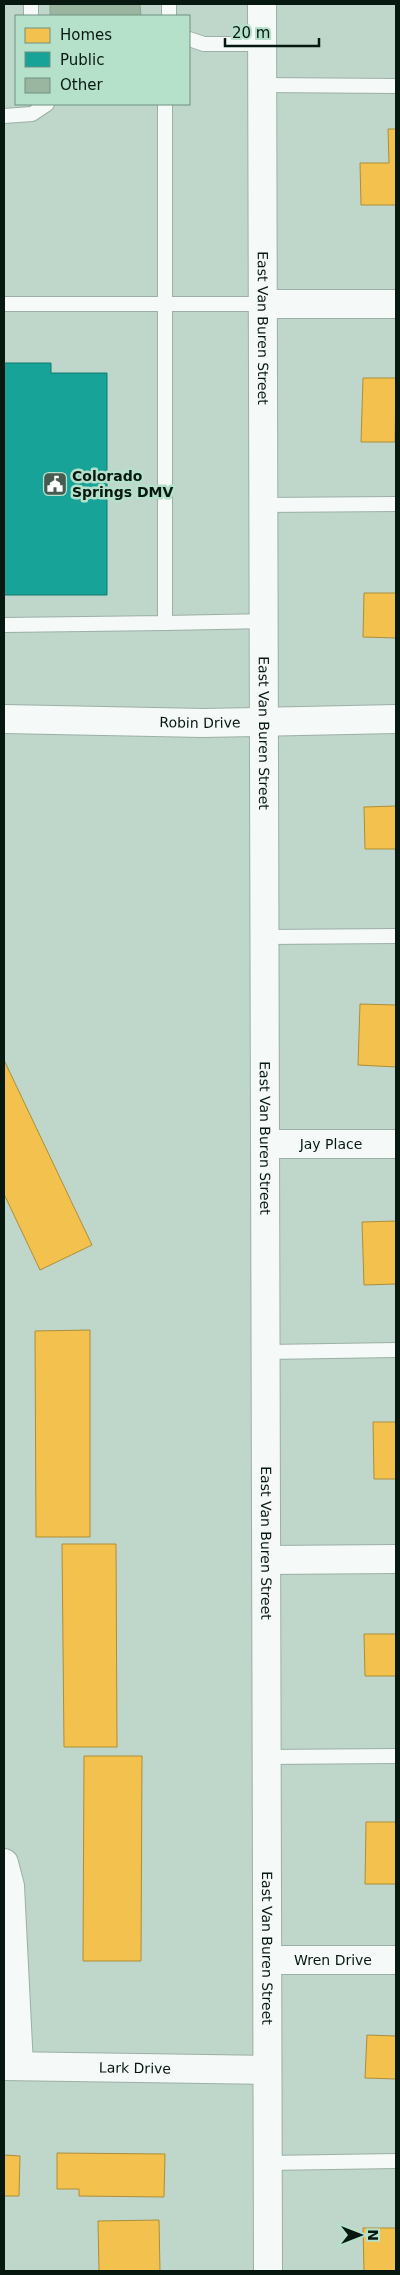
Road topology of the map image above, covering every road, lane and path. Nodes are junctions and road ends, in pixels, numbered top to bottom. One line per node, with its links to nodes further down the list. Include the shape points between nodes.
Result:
1 (262, 4): 3 (street, East Van Buren Street)
2 (190, 39): 3 (lane, via 204,44)
3 (262, 44): 4 (street, East Van Buren Street)
4 (262, 85): 5 (lane); 12 (street, East Van Buren Street)
5 (396, 86)
6 (44, 105): 8 (lane)
7 (165, 105): 11 (lane)
8 (32, 109): 9 (lane)
9 (4, 116)
10 (4, 304): 11 (lane)
11 (165, 304): 12 (lane); 17 (lane)
12 (264, 304): 13 (street); 14 (street, East Van Buren Street)
13 (396, 304)
14 (264, 504): 15 (lane); 16 (street, East Van Buren Street)
15 (396, 504)
16 (264, 621): 17 (lane); 21 (street, East Van Buren Street)
17 (164, 623): 18 (lane)
18 (4, 625)
19 (4, 718): 21 (street, Robin Drive)
20 (396, 719): 21 (street, Robin Drive)
21 (265, 723): 23 (street, East Van Buren Street)
22 (396, 936): 23 (lane)
23 (266, 937): 24 (street, East Van Buren Street)
24 (266, 1144): 25 (street, Jay Place); 27 (street, East Van Buren Street)
25 (396, 1144)
26 (396, 1350): 27 (lane)
27 (267, 1352): 29 (street, East Van Buren Street)
28 (396, 1559): 29 (street)
29 (267, 1560): 31 (street, East Van Buren Street)
30 (396, 1756): 31 (lane)
31 (266, 1757): 33 (street, East Van Buren Street)
32 (4, 1863): 35 (street, via 10,1886)
33 (269, 1960): 34 (street, Wren Drive); 36 (street, East Van Buren Street)
34 (396, 1960)
35 (11, 2066): 36 (street, Lark Drive)
36 (267, 2070): 38 (street, East Van Buren Street)
37 (396, 2161): 38 (lane)
38 (268, 2163): 39 (street, East Van Buren Street)
39 (268, 2271)

